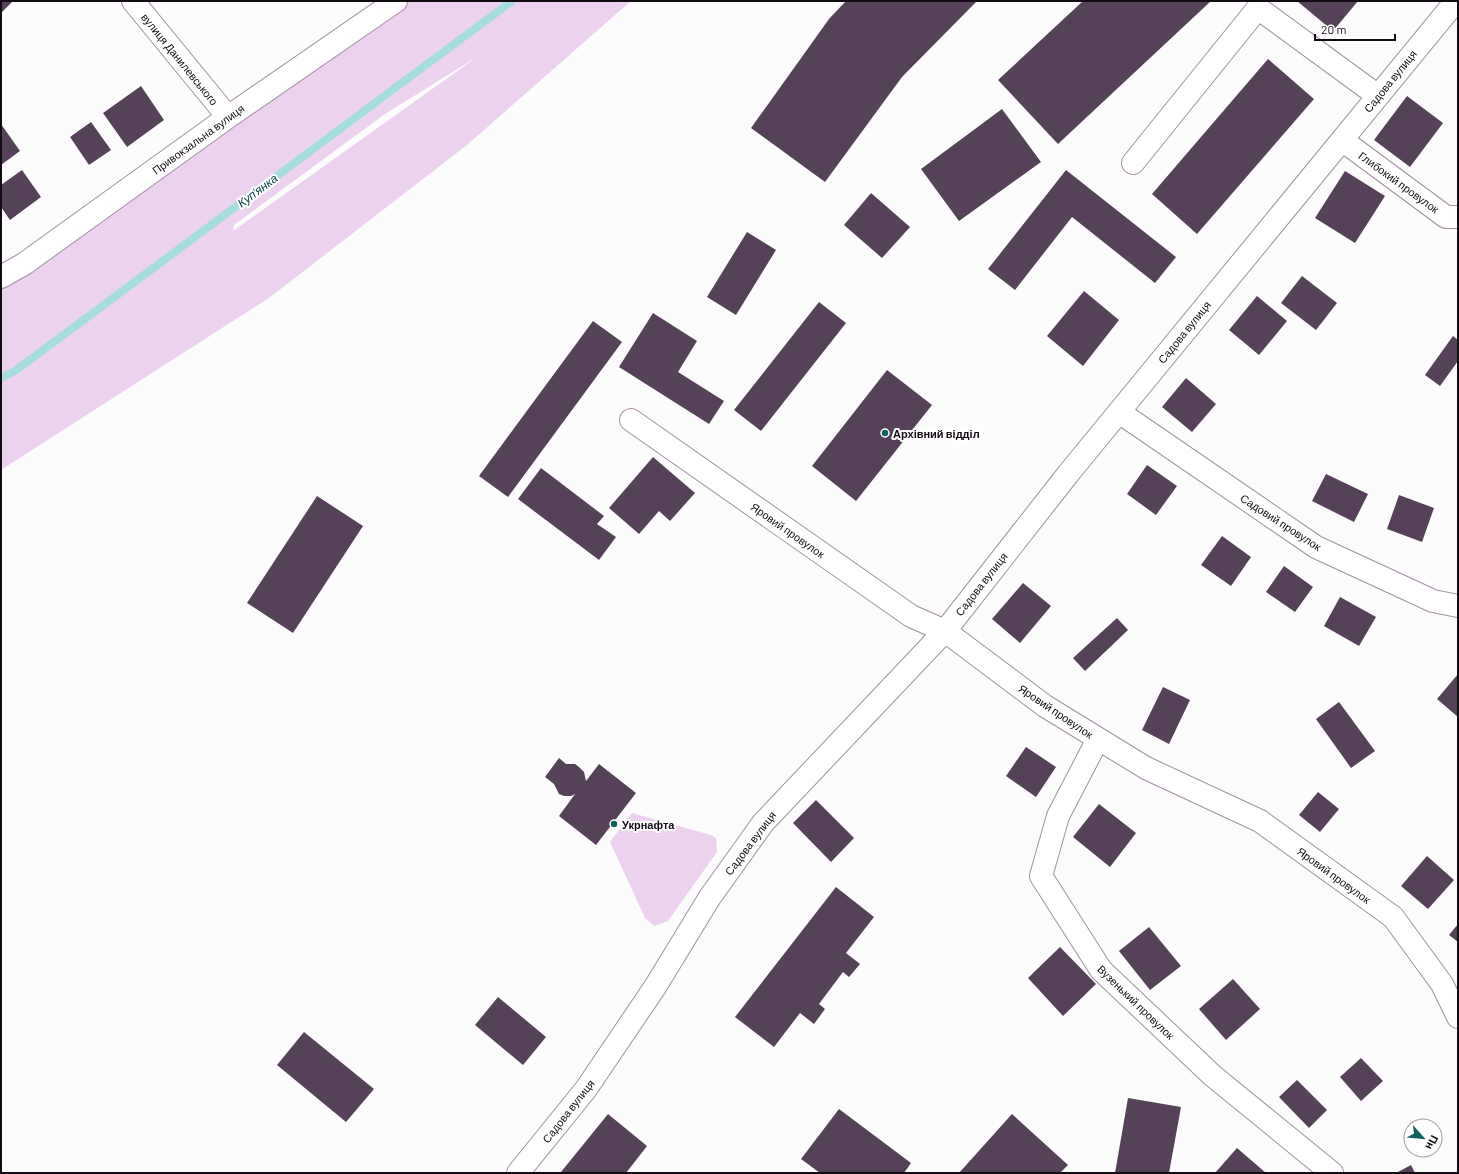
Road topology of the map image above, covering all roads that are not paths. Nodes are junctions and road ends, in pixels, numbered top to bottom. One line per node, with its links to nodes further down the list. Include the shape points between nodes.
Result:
1 (132, 1): 5 (street, вулиця Данилевського)
2 (396, 1): 5 (street, Привокзальна вулиця)
3 (1456, 1): 4 (street, Садова вулиця)
4 (1378, 96): 6 (street, Садова вулиця); 7 (street, via 1258,8)
5 (228, 117): 9 (street, Привокзальна вулиця)
6 (1342, 140): 8 (street, Глибокий провулок); 10 (street, Садова вулиця)
7 (1133, 163)
8 (1454, 223)
9 (1, 278)
10 (1119, 412): 12 (street, Садовий провулок, via 1316,547 1433,601); 13 (street, Садова вулиця)
11 (631, 420): 13 (street, Яровий провулок, via 911,616)
12 (1458, 606)
13 (945, 630): 14 (street, Яровий провулок, via 1045,706); 16 (street, Садова вулиця, via 763,823 710,897 655,987 586,1089)
14 (1098, 738): 15 (street, Яровий провулок, via 1146,768 1260,821 1393,917 1442,984); 17 (street, Вузенький провулок, via 1058,816 1041,876 1101,970 1213,1076)
15 (1458, 1017)
16 (518, 1173)
17 (1332, 1173)

